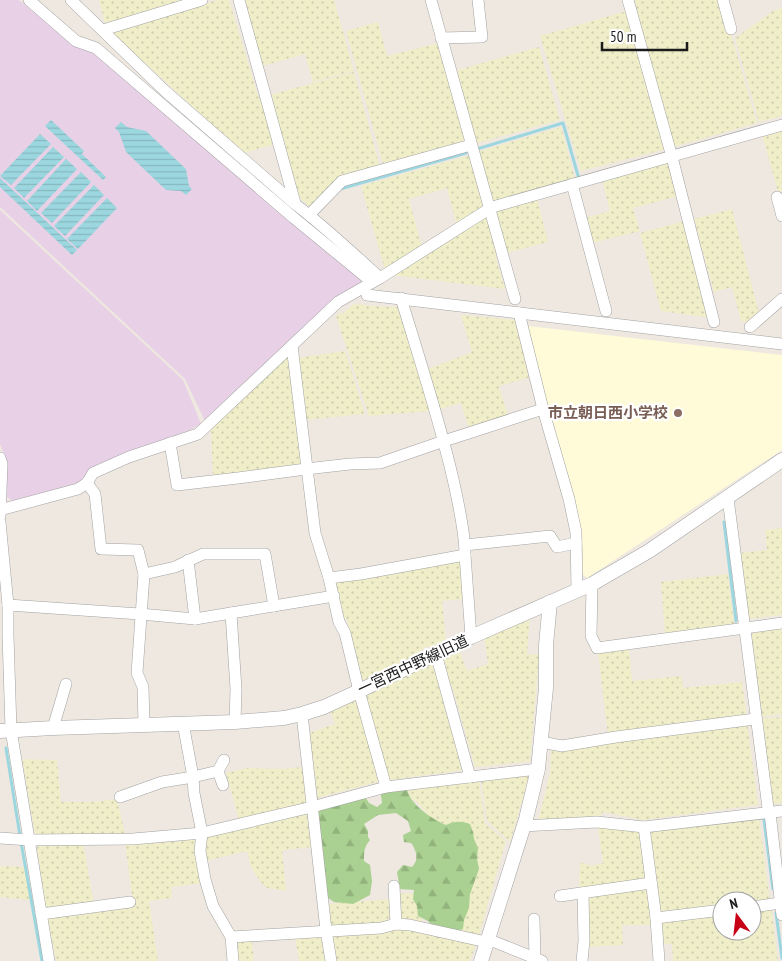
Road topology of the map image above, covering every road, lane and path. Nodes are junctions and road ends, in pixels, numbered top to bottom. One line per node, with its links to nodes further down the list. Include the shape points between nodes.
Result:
1 (29, 0): 21 (street, via 76,41 96,48 294,218)
2 (71, 0): 10 (street)
3 (202, 0): 10 (street)
4 (239, 0): 17 (street)
5 (430, 0): 11 (street)
6 (478, 0): 11 (street, via 482,37)
7 (628, 0): 14 (street)
8 (723, 0): 9 (street)
9 (731, 28)
10 (102, 30): 17 (street, via 165,91)
11 (441, 38): 13 (street)
12 (782, 125): 14 (street)
13 (471, 145): 18 (street); 19 (street, via 342,181)
14 (672, 157): 15 (street); 28 (street)
15 (572, 184): 18 (street); 26 (street)
16 (777, 197): 20 (street)
17 (296, 204): 19 (street)
18 (489, 209): 21 (street); 24 (street)
19 (310, 215): 21 (street, via 353,253)
20 (782, 216)
21 (376, 280): 31 (street, via 338,302)
22 (368, 295): 23 (street)
23 (401, 298): 27 (street); 33 (street)
24 (515, 299)
25 (782, 299): 29 (street)
26 (606, 311)
27 (519, 313): 30 (street); 32 (street)
28 (714, 322)
29 (750, 327)
30 (782, 344)
31 (292, 346): 34 (street, via 202,431); 37 (street)
32 (543, 409): 33 (street); 41 (street, via 569,499)
33 (444, 441): 37 (street, via 380,463); 42 (street)
34 (170, 443): 37 (street, via 177,485); 38 (street, via 93,473)
35 (0, 458): 40 (street)
36 (782, 460): 39 (street, 一宮西中野線旧道)
37 (306, 469): 45 (street, via 315,533)
38 (87, 483): 40 (street); 44 (street, via 95,494 101,549 138,550)
39 (728, 498): 46 (street, 一宮西中野線旧道, via 649,551); 56 (street)
40 (0, 516): 50 (street)
41 (576, 543): 42 (street, via 557,547 550,536); 47 (street)
42 (465, 550): 45 (street, via 361,574); 58 (street)
43 (188, 560): 44 (street, via 175,567); 51 (street, via 204,554 265,554); 54 (street)
44 (144, 574): 53 (street)
45 (329, 578): 48 (street)
46 (592, 584): 47 (street, 一宮西中野線旧道); 56 (street, via 591,636 598,648)
47 (577, 590): 49 (street, 一宮西中野線旧道)
48 (334, 596): 51 (street); 61 (street)
49 (550, 602): 58 (street, 一宮西中野線旧道); 69 (street)
50 (8, 606): 53 (street); 57 (street)
51 (274, 606): 52 (street)
52 (230, 613): 54 (street); 64 (street, via 236,689)
53 (140, 614): 54 (street); 65 (street, via 137,673 143,687)
54 (195, 619)
55 (782, 622): 56 (street)
56 (744, 627): 63 (street)
57 (4, 636): 68 (street)
58 (471, 637): 59 (street, 一宮西中野線旧道)
59 (436, 654): 61 (street, 一宮西中野線旧道); 74 (street)
60 (66, 684): 67 (street)
61 (359, 691): 62 (street, 一宮西中野線旧道); 76 (street)
62 (302, 714): 64 (street, 一宮西中野線旧道); 78 (street)
63 (756, 719): 69 (street, via 562,746); 79 (street, via 768,808)
64 (235, 722): 66 (street, 一宮西中野線旧道)
65 (144, 724): 66 (street, 一宮西中野線旧道); 67 (street, 一宮西中野線旧道)
66 (183, 724): 73 (street)
67 (53, 728): 68 (street, 一宮西中野線旧道)
68 (6, 731): 84 (street)
69 (541, 742): 71 (street)
70 (224, 760): 72 (street)
71 (538, 769): 74 (street); 80 (street)
72 (218, 771): 73 (street); 75 (street)
73 (193, 777): 77 (street, via 162,782); 82 (street)
74 (470, 777): 76 (street)
75 (223, 785)
76 (386, 788): 78 (street)
77 (120, 797)
78 (312, 807): 82 (street); 97 (street)
79 (776, 812): 81 (street); 91 (street)
80 (523, 826): 81 (street, via 597,822); 99 (street)
81 (644, 827): 85 (street)
82 (202, 833): 84 (street, via 133,839); 98 (street, via 200,851 205,879 213,906)
83 (0, 838): 84 (street)
84 (30, 840): 93 (street)
85 (651, 883): 87 (street); 94 (street)
86 (394, 886): 96 (street)
87 (583, 893): 88 (street); 105 (street)
88 (560, 896)
89 (130, 902): 93 (street)
90 (762, 908): 91 (street)
91 (781, 909)
92 (712, 911): 94 (street)
93 (41, 914): 101 (street)
94 (656, 918): 106 (street)
95 (534, 919): 100 (street)
96 (396, 924): 97 (street, via 380,928); 99 (street)
97 (326, 930): 98 (street); 103 (street)
98 (231, 937): 102 (street)
99 (488, 942): 100 (street); 104 (street)
100 (538, 960)
101 (49, 961)
102 (233, 961)
103 (331, 961)
104 (480, 961)
105 (582, 961)
106 (659, 961)

